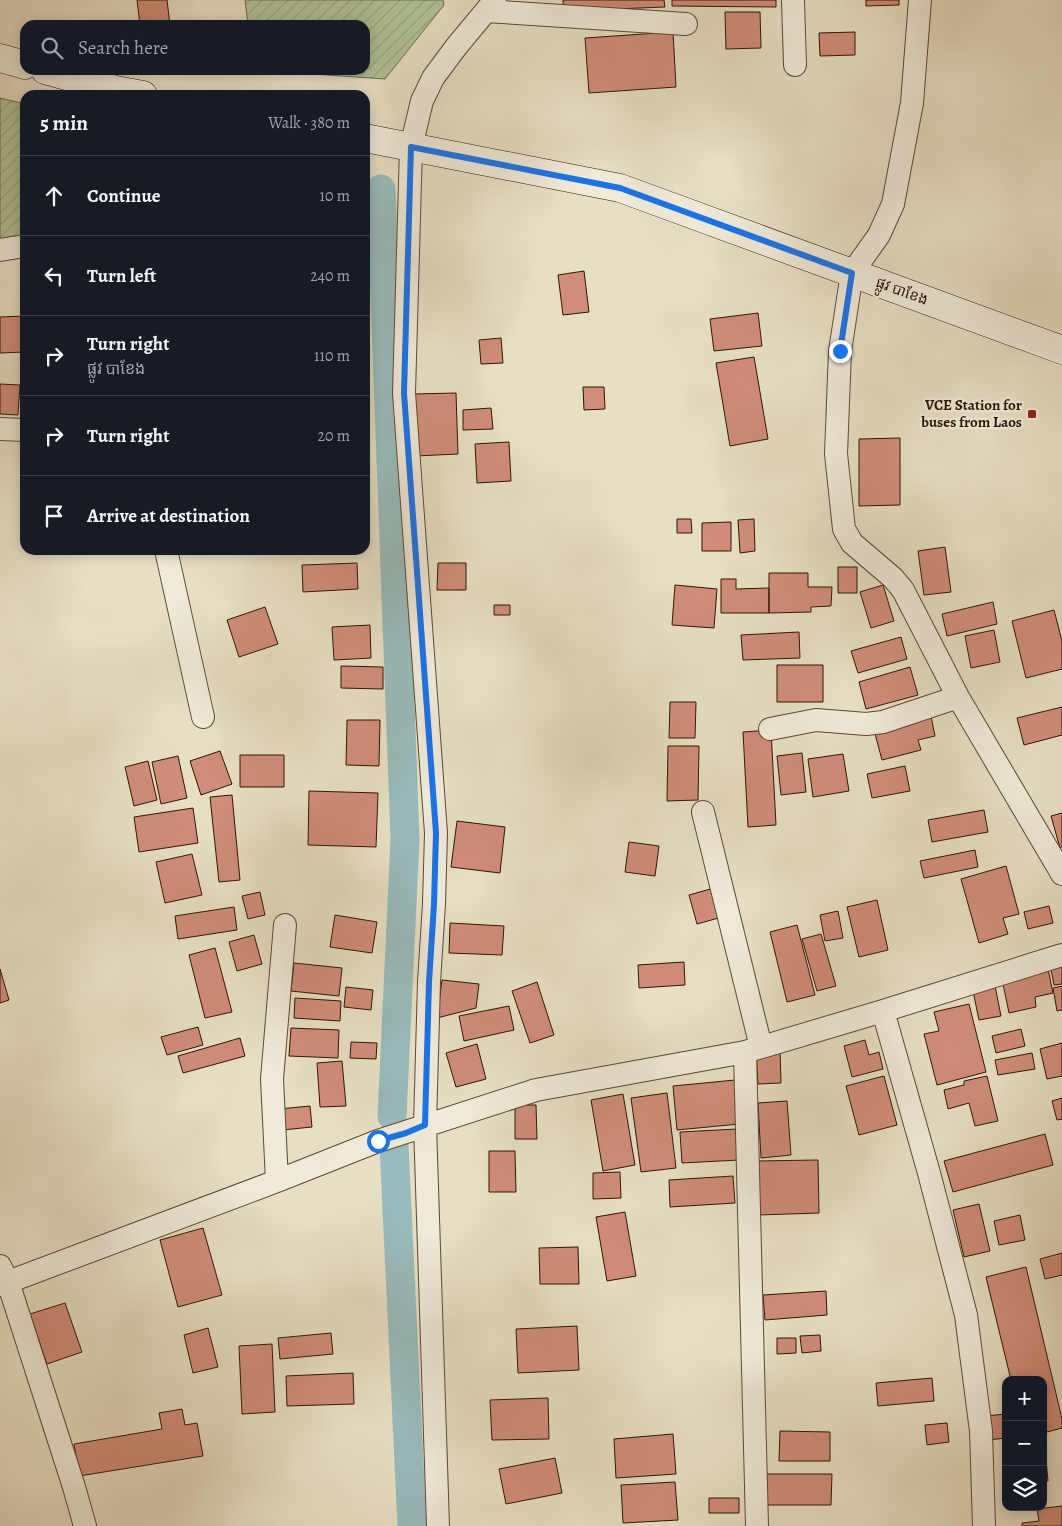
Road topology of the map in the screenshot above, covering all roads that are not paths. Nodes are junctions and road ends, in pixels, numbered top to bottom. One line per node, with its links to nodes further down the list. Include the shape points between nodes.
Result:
1 (793, 0): 7 (street)
2 (920, 0): 14 (street, via 912,103 893,204 879,235)
3 (490, 5): 4 (street); 11 (street, via 433,78 422,101)
4 (686, 24)
5 (0, 58): 6 (street)
6 (20, 64)
7 (795, 65)
8 (61, 75): 9 (street)
9 (110, 90)
10 (370, 139): 11 (street, ផ្លូវ បាខែង)
11 (411, 147): 14 (street, ផ្លូវ បាខែង, via 620,188); 28 (street, via 404,393 436,833 429,982)
12 (20, 247): 13 (street)
13 (0, 250)
14 (852, 273): 15 (street, ផ្លូវ បាខែង); 19 (street, via 840,351 836,454 844,529 852,543 903,590)
15 (1062, 350)
16 (0, 429): 17 (street)
17 (20, 430)
18 (167, 555): 20 (street)
19 (958, 698): 21 (street, via 883,722 866,724 816,720); 23 (street)
20 (203, 717)
21 (770, 729)
22 (703, 812): 27 (street, via 713,847)
23 (1062, 874)
24 (285, 925): 29 (street, via 272,1079)
25 (1062, 955): 26 (street)
26 (883, 1011): 27 (street); 34 (street, via 966,1316 981,1431)
27 (753, 1049): 28 (street, via 536,1090); 33 (street)
28 (416, 1129): 29 (street); 32 (street)
29 (277, 1181): 30 (street)
30 (3, 1277): 31 (street, via 74,1487)
31 (84, 1526)
32 (438, 1526)
33 (757, 1526)
34 (984, 1526)

